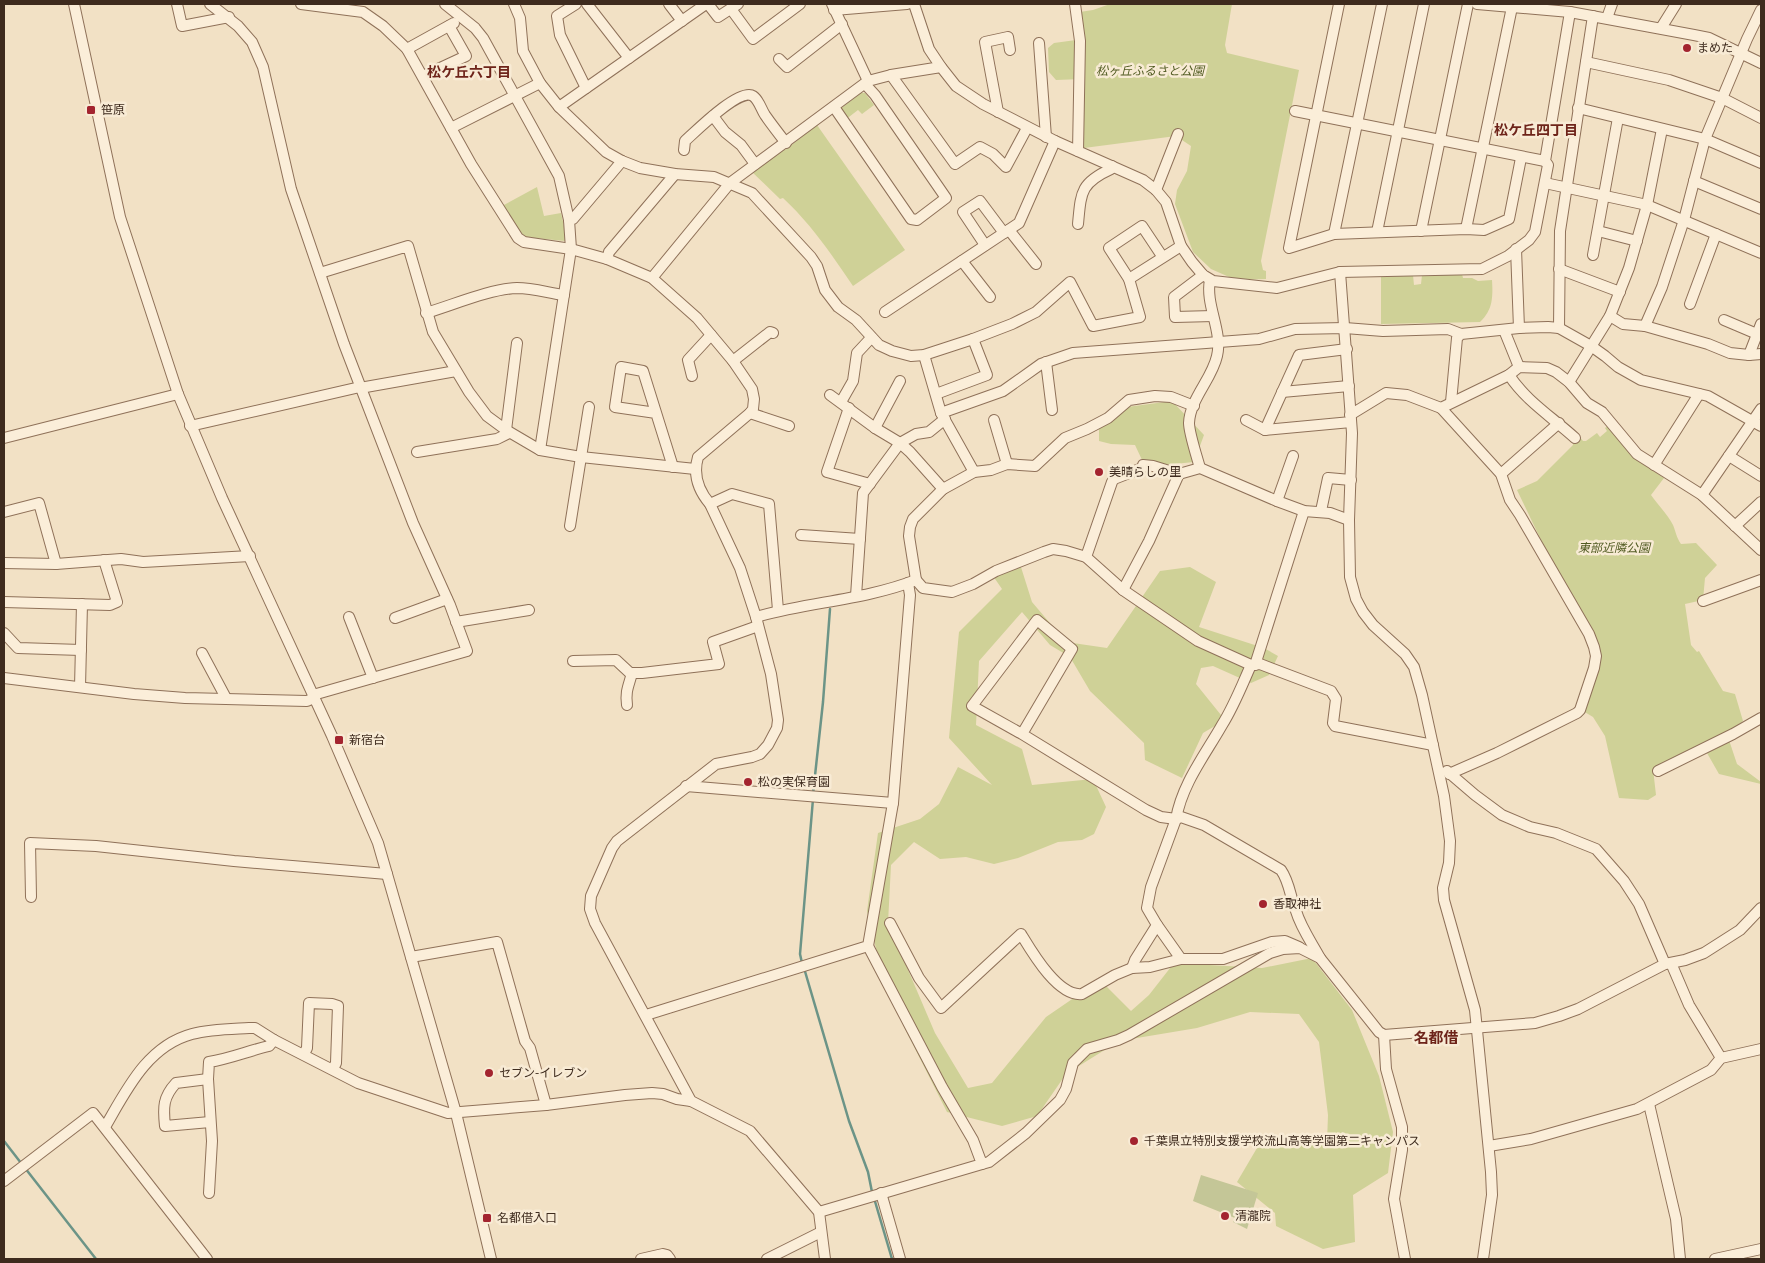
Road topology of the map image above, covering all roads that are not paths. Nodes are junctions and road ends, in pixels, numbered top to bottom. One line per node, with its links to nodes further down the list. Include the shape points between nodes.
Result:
1 (74, 4): 155 (street, via 120,217)
2 (178, 4): 29 (street, via 182,26)
3 (210, 4): 29 (street)
4 (301, 4): 22 (street)
5 (445, 4): 30 (street)
6 (514, 4): 48 (street, via 520,18 523,51)
7 (576, 4): 49 (street, via 557,16 560,36)
8 (587, 4): 40 (street)
9 (669, 4): 32 (street)
10 (707, 4): 23 (street, via 718,17); 32 (street)
11 (800, 4): 23 (street, via 753,40)
12 (907, 4): 25 (street)
13 (914, 4): 44 (street, via 929,49)
14 (1075, 4): 73 (street, via 1080,41)
15 (1339, 4): 57 (street)
16 (1382, 4): 61 (street)
17 (1424, 4): 65 (street)
18 (1468, 4): 69 (street)
19 (1484, 4): 24 (street)
20 (1612, 4): 31 (street)
21 (1676, 4): 35 (street)
22 (316, 5): 37 (street, via 363,12 384,26)
23 (734, 6)
24 (1512, 6): 27 (street); 72 (street)
25 (833, 7): 33 (street)
26 (1761, 10): 39 (street)
27 (1570, 12): 28 (street); 76 (street)
28 (1593, 16): 31 (street); 42 (street)
29 (229, 18): 112 (street, via 252,42 263,66 291,188)
30 (464, 18): 34 (street); 50 (street, via 483,38)
31 (1606, 18): 35 (street)
32 (682, 21): 40 (street)
33 (842, 24): 41 (street, via 787,67); 47 (street)
34 (449, 26): 37 (street); 46 (street, via 466,56)
35 (1661, 28): 39 (street, via 1709,38)
36 (1039, 43): 67 (street)
37 (407, 49): 46 (street)
38 (1010, 50): 56 (street, via 1008,37 985,42)
39 (1742, 52): 43 (street); 51 (street)
40 (629, 58): 49 (street)
41 (779, 59)
42 (1586, 62): 51 (street, via 1669,80); 54 (street)
43 (1761, 62)
44 (941, 67): 45 (street); 56 (street, via 967,95)
45 (891, 75): 47 (street); 63 (street, via 955,164 980,147 1006,167)
46 (423, 76): 62 (street)
47 (867, 82): 53 (street); 53 (street, via 946,198 917,220 911,219)
48 (540, 83): 50 (street); 52 (street)
49 (586, 88): 52 (street)
50 (515, 96): 62 (street); 89 (street, via 559,176)
51 (1722, 98): 60 (street); 68 (street)
52 (559, 107): 75 (street, via 606,152)
53 (834, 108): 70 (street)
54 (1578, 108): 59 (street); 84 (street)
55 (1295, 111): 57 (street)
56 (998, 112): 63 (street)
57 (1316, 115): 61 (street); 97 (street, via 1288,248)
58 (713, 116): 70 (street, via 738,97 753,95); 71 (street, via 685,141); 78 (street)
59 (1618, 118): 64 (street); 86 (street)
60 (1761, 118)
61 (1357, 124): 65 (street); 97 (street)
62 (451, 128): 102 (street, via 513,233 524,242)
63 (1027, 128): 67 (street)
64 (1662, 129): 68 (street); 87 (street)
65 (1397, 132): 69 (street); 96 (street)
66 (1178, 134): 85 (street)
67 (1051, 139): 73 (street); 93 (street, via 1019,223)
68 (1705, 139): 77 (street); 81 (street)
69 (1439, 140): 72 (street); 94 (street)
70 (786, 143): 78 (street)
71 (684, 150)
72 (1483, 150): 74 (street); 92 (street)
73 (1078, 151): 79 (street)
74 (1521, 158): 76 (street); 92 (street, via 1509,219 1484,230)
75 (622, 161): 80 (street, via 640,168); 89 (street)
76 (1545, 161): 83 (street, via 1548,165)
77 (1761, 163)
78 (755, 164): 82 (street)
79 (1112, 166): 85 (street, via 1143,180); 91 (street, via 1089,181 1083,190)
80 (675, 174): 82 (street, via 714,177); 107 (street, via 609,252)
81 (1694, 181): 88 (street); 90 (street)
82 (730, 183): 114 (street); 135 (street, via 752,193 805,250 817,266 825,290)
83 (1545, 183): 84 (street); 103 (street, via 1535,232)
84 (1566, 186): 86 (street); 110 (street)
85 (1156, 190): 101 (street, via 1166,202)
86 (1604, 195): 87 (street); 95 (street)
87 (1647, 205): 90 (street); 99 (street)
88 (1761, 208)
89 (569, 220): 102 (street)
90 (1684, 220): 98 (street); 126 (street)
91 (1078, 224)
92 (1466, 229): 94 (street)
93 (1006, 231): 100 (street); 100 (street, via 980,201 963,212); 109 (street)
94 (1421, 231): 96 (street)
95 (1598, 231): 99 (street); 105 (street)
96 (1376, 232): 97 (street)
97 (1334, 234)
98 (1716, 234): 104 (street); 119 (street)
99 (1637, 241): 116 (street)
100 (985, 245): 108 (street)
101 (1181, 246): 106 (street); 113 (street)
102 (571, 249): 107 (street); 117 (street)
103 (1516, 249): 111 (street, via 1482,269); 128 (street)
104 (1761, 253)
105 (1593, 255)
106 (1162, 256): 115 (street); 115 (street, via 1142,226 1109,248)
107 (607, 259): 114 (street)
108 (962, 261): 118 (street); 120 (street)
109 (1036, 264)
110 (1559, 269): 116 (street); 129 (street)
111 (1340, 272): 113 (street, via 1277,288); 127 (street)
112 (320, 273): 121 (street, via 408,246); 153 (street)
113 (1206, 277): 122 (street); 122 (street, via 1174,297 1175,317)
114 (652, 278): 134 (street, via 689,310)
115 (1129, 279): 136 (street, via 1140,317 1093,326 1070,282 1036,312)
116 (1620, 292): 123 (street)
117 (564, 295): 121 (street, via 524,289 497,291); 182 (street)
118 (990, 297)
119 (1690, 304)
120 (884, 312)
121 (426, 313): 147 (street, via 433,332)
122 (1213, 316): 137 (street)
123 (1610, 316): 126 (street, via 1623,324); 139 (street)
124 (1724, 320): 133 (street)
125 (1761, 324): 133 (street)
126 (1645, 326): 143 (street, via 1730,353)
127 (1345, 328): 132 (street, via 1448,329); 137 (street, via 1294,329 1259,339); 140 (street)
128 (1519, 328): 129 (street); 130 (street)
129 (1559, 328): 139 (street)
130 (1504, 330): 132 (street); 146 (street)
131 (773, 334): 144 (street, via 770,332)
132 (1461, 334): 159 (street, via 1457,338)
133 (1757, 334): 143 (street)
134 (711, 335): 144 (street); 149 (street, via 688,360)
135 (871, 338): 142 (street, via 892,351 911,356); 160 (street, via 857,353)
136 (973, 339): 142 (street); 156 (street, via 987,375)
137 (1218, 341): 145 (street, via 1073,352); 161 (street, via 1217,356)
138 (518, 343): 178 (street)
139 (1591, 346): 151 (street); 157 (street, via 1641,380)
140 (1347, 349): 152 (street); 154 (street, via 1299,355)
141 (1761, 354): 143 (street)
142 (924, 355): 156 (street)
143 (1749, 355)
144 (733, 361): 167 (street, via 752,389 754,399)
145 (1046, 362): 165 (street); 168 (street, via 1002,391)
146 (1520, 367): 148 (street); 151 (street, via 1546,368)
147 (456, 371): 153 (street); 178 (street, via 487,416)
148 (1508, 375): 159 (street); 172 (street, via 1527,398)
149 (692, 376)
150 (900, 381): 176 (street)
151 (1569, 382): 188 (street, via 1587,403 1602,412 1630,447)
152 (1349, 386): 154 (street); 169 (street)
153 (360, 387): 174 (street); 221 (street)
154 (1282, 392): 177 (street)
155 (178, 394): 174 (street); 179 (street)
156 (936, 394): 168 (street)
157 (1699, 394): 173 (street); 188 (street)
158 (830, 396): 160 (street)
159 (1450, 402): 163 (street)
160 (845, 405): 176 (street); 197 (street, via 827,472)
161 (1194, 406): 187 (street, via 1171,397 1130,400 1108,418 1064,438 1036,466); 190 (street, via 1189,424)
162 (589, 407): 186 (street)
163 (1441, 408): 169 (street, via 1407,395 1386,393); 194 (street)
164 (1761, 409): 173 (street)
165 (1052, 410)
166 (656, 413): 166 (street, via 643,371 621,368 615,407); 189 (street)
167 (750, 413): 175 (street); 191 (street, via 698,457)
168 (943, 416): 181 (street, via 929,432 916,434); 192 (street)
169 (1351, 419): 177 (street); 196 (street)
170 (994, 420): 187 (street)
171 (1246, 420): 177 (street)
172 (1559, 423): 180 (street); 194 (street)
173 (1757, 423): 185 (street)
174 (190, 426): 212 (street)
175 (789, 426)
176 (875, 428): 181 (street)
177 (1265, 430)
178 (507, 432): 182 (street); 183 (street, via 497,439)
179 (4, 437)
180 (1575, 438)
181 (900, 443): 197 (street); 198 (street)
182 (540, 450): 186 (street)
183 (417, 452)
184 (1293, 456): 200 (street)
185 (1728, 456): 195 (street); 199 (street)
186 (581, 457): 189 (street); 207 (street)
187 (1006, 464): 192 (street)
188 (1654, 465): 199 (street)
189 (673, 467): 191 (street)
190 (1200, 468): 193 (street); 200 (street)
191 (695, 469): 202 (street, via 705,499)
192 (974, 472): 198 (street)
193 (1179, 474): 213 (street, via 1143,465 1114,479); 219 (street, via 1150,541)
194 (1501, 474): 248 (street, via 1510,500 1589,634 1596,656 1594,668 1577,713)
195 (1761, 476)
196 (1351, 480): 205 (street, via 1328,478); 206 (street)
197 (870, 484): 210 (street, via 862,493)
198 (943, 490): 218 (street, via 913,519 910,527)
199 (1702, 495): 208 (street)
200 (1277, 501): 203 (street)
201 (1761, 502): 208 (street)
202 (710, 504): 226 (street, via 732,494 769,504); 229 (street, via 740,568)
203 (1304, 511): 205 (street); 235 (street)
204 (4, 512): 216 (street, via 39,503)
205 (1321, 512): 206 (street)
206 (1349, 520): 245 (street, via 1350,577 1356,599 1374,625 1414,667)
207 (570, 526)
208 (1735, 526): 211 (street)
209 (801, 535): 210 (street)
210 (860, 539): 220 (street)
211 (1761, 550)
212 (250, 556): 214 (street, via 143,562); 240 (street)
213 (1086, 557): 218 (street, via 1053,549 952,592 923,588); 219 (street)
214 (104, 560): 216 (street); 224 (street, via 117,602 110,605)
215 (4, 563): 216 (street)
216 (56, 564)
217 (1761, 580): 222 (street)
218 (912, 582): 220 (street); 250 (street)
219 (1123, 590): 235 (street, via 1198,641)
220 (856, 596): 226 (street)
221 (447, 600): 228 (street); 230 (street)
222 (1703, 601)
223 (4, 602): 224 (street)
224 (82, 604): 232 (street)
225 (529, 610): 230 (street)
226 (778, 610): 229 (street)
227 (349, 617): 238 (street)
228 (395, 618)
229 (757, 621): 236 (street, via 713,642 719,664); 249 (street, via 772,674 777,728 760,754 716,764)
230 (456, 622): 238 (street, via 467,651)
231 (4, 633): 232 (street, via 18,648)
232 (80, 650): 239 (street)
233 (202, 653): 241 (street)
234 (573, 661): 236 (street, via 616,660)
235 (1253, 665): 245 (street, via 1260,664 1331,690 1336,699 1335,726); 251 (street, via 1194,771)
236 (632, 673): 242 (street, via 626,687)
237 (4, 678): 239 (street)
238 (372, 678): 240 (street)
239 (80, 687): 241 (street, via 168,697)
240 (313, 697): 241 (street, via 307,701); 252 (street, via 362,802)
241 (226, 698)
242 (627, 705)
243 (1761, 718): 247 (street)
244 (1022, 734): 244 (street, via 1072,649 1037,620 972,706); 251 (street, via 1146,810)
245 (1433, 745): 246 (street)
246 (1436, 759): 248 (street); 265 (street, via 1450,841 1444,900 1475,1010)
247 (1658, 772)
248 (1449, 774): 262 (street, via 1502,815 1596,849 1639,904)
249 (686, 786): 250 (street); 264 (street, via 617,841 591,896 591,914)
250 (893, 804): 257 (street)
251 (1176, 819): 256 (street, via 1151,887 1147,908); 260 (street, via 1181,817 1204,825 1281,870 1288,879 1298,916)
252 (387, 874): 253 (street, via 96,846 30,843); 259 (street)
253 (31, 898)
254 (1761, 908): 262 (street, via 1740,930 1704,953)
255 (890, 923): 263 (street, via 919,978 940,1008 1021,934 1048,972 1062,988 1072,993 1082,994)
256 (1157, 925): 261 (street); 263 (street)
257 (868, 946): 264 (street); 280 (street, via 973,1140)
258 (1300, 948): 260 (street); 261 (street, via 1285,941 1272,942 1223,959); 280 (street, via 1270,953 1118,1040 1087,1049 1073,1063 1060,1100 1026,1133)
259 (411, 957): 275 (street, via 497,942); 276 (street)
260 (1320, 958): 266 (street)
261 (1181, 959): 263 (street)
262 (1668, 963): 265 (street, via 1559,1016 1535,1023); 270 (street)
263 (1132, 968)
264 (646, 1015): 273 (street)
265 (1477, 1028): 266 (street); 279 (street)
266 (1384, 1035): 294 (street, via 1386,1070 1402,1127 1402,1150 1394,1199)
267 (274, 1040): 269 (street); 272 (street, via 269,1046 209,1062); 278 (street, via 255,1028 249,1028 202,1032 173,1041 139,1072)
268 (1761, 1049): 270 (street)
269 (304, 1054): 271 (street); 271 (street, via 309,1003 338,1006 336,1063)
270 (1721, 1058): 274 (street, via 1711,1070)
271 (333, 1069): 276 (street, via 382,1092)
272 (208, 1078): 277 (street); 277 (street, via 176,1083 168,1092 163,1110 165,1126)
273 (691, 1101): 275 (street, via 652,1093); 284 (street, via 750,1131)
274 (1649, 1104): 279 (street, via 1531,1139); 296 (street, via 1676,1219)
275 (546, 1105): 276 (street)
276 (456, 1114): 288 (street)
277 (210, 1122): 282 (street)
278 (105, 1127): 281 (street, via 93,1113); 287 (street)
279 (1489, 1146): 295 (street, via 1492,1195)
280 (982, 1164): 283 (street)
281 (4, 1181)
282 (209, 1193)
283 (875, 1195): 284 (street); 293 (street)
284 (819, 1212): 285 (street)
285 (821, 1232): 291 (street); 292 (street)
286 (1761, 1249): 297 (street)
287 (207, 1259)
288 (491, 1259)
289 (641, 1259): 290 (street, via 663,1254)
290 (670, 1259)
291 (767, 1259)
292 (825, 1259)
293 (900, 1259)
294 (1405, 1259)
295 (1483, 1259)
296 (1680, 1259)
297 (1715, 1259)

